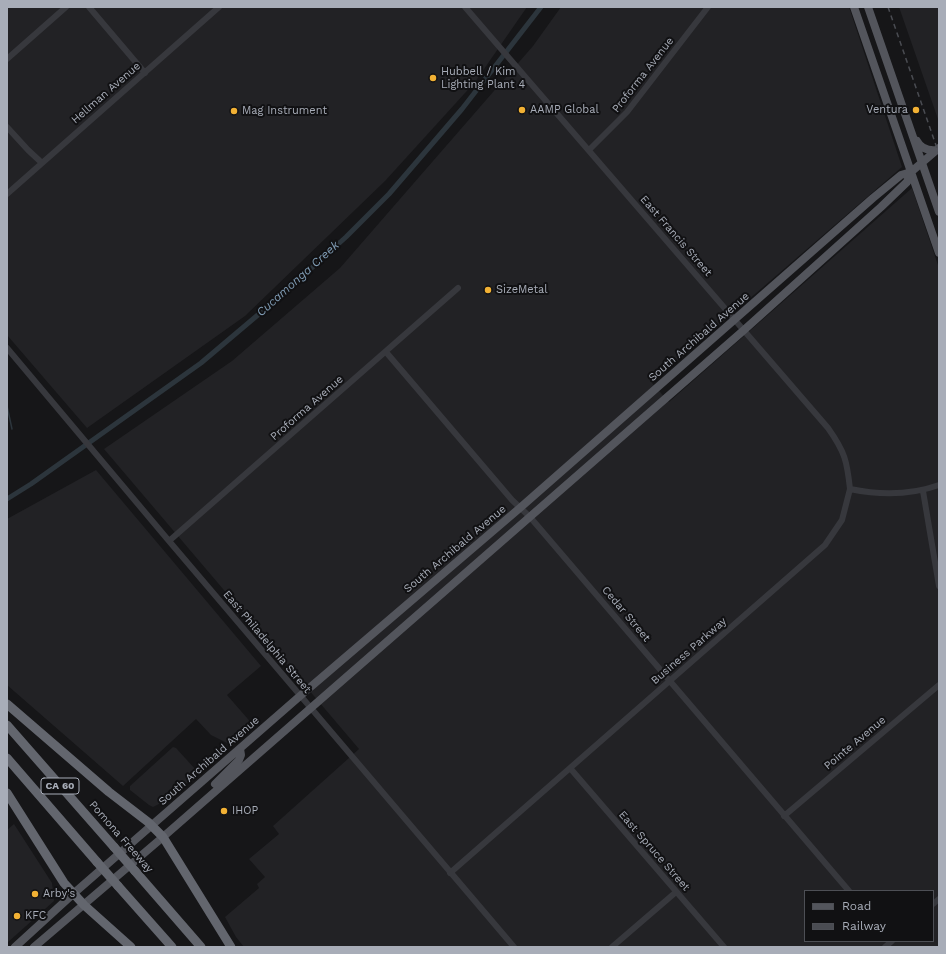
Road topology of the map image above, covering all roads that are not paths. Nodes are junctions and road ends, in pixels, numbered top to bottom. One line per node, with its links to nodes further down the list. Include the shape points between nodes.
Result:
1 (66, 7): 8 (street)
2 (89, 7): 9 (street)
3 (219, 7): 9 (street, Hellman Avenue)
4 (465, 7): 13 (street, East Francis Street)
5 (708, 7): 13 (street, Proforma Avenue, via 627,112)
6 (854, 7): 16 (main road)
7 (868, 7): 11 (main road)
8 (7, 59)
9 (145, 73): 14 (street, Hellman Avenue)
10 (7, 127): 14 (street)
11 (910, 127): 12 (main road, via 922,148); 15 (main road)
12 (938, 149): 15 (main road, South Archibald Avenue)
13 (589, 150): 23 (street, East Francis Street)
14 (42, 163): 18 (street, Hellman Avenue)
15 (922, 163): 16 (main road, South Archibald Avenue); 20 (main road)
16 (911, 172): 17 (main road, South Archibald Avenue, via 907,182); 19 (main road); 23 (main road, South Archibald Avenue, via 900,175)
17 (899, 190): 19 (main road, via 907,186 912,187); 24 (main road, South Archibald Avenue)
18 (7, 194)
19 (920, 198): 21 (main road)
20 (939, 212)
21 (939, 253)
22 (458, 288): 26 (street, Proforma Avenue)
23 (735, 320): 24 (street, East Francis Street); 30 (main road, South Archibald Avenue)
24 (744, 330): 28 (street, East Francis Street, via 838,442 847,462); 31 (main road, South Archibald Avenue)
25 (7, 348): 32 (street, East Philadelphia Street)
26 (386, 352): 30 (street, Cedar Street, via 512,500); 32 (street, Proforma Avenue)
27 (939, 485): 29 (street)
28 (850, 489): 29 (street, via 892,493); 34 (street, Business Parkway, via 842,520 825,545)
29 (923, 491): 33 (street)
30 (521, 507): 31 (street, Cedar Street); 36 (main road, South Archibald Avenue)
31 (530, 517): 34 (street, Cedar Street); 38 (main road, South Archibald Avenue)
32 (169, 542): 36 (street, East Philadelphia Street)
33 (939, 586)
34 (670, 682): 42 (street, Business Parkway); 45 (street, Cedar Street)
35 (939, 685): 45 (street, Pointe Avenue)
36 (300, 696): 38 (street, East Philadelphia Street); 40 (main road, South Archibald Avenue)
37 (7, 704): 46 (highway)
38 (310, 708): 44 (main road, South Archibald Avenue); 48 (street, East Philadelphia Street)
39 (7, 725): 57 (highway, Pomona Freeway / CA 60, bridge)
40 (240, 749): 44 (main road, via 239,760 203,796); 46 (main road, South Archibald Avenue)
41 (7, 758): 56 (highway, CA 60, bridge)
42 (570, 768): 48 (street, Business Parkway); 50 (street, East Spruce Street)
43 (7, 793): 51 (highway)
44 (192, 812): 47 (main road, South Archibald Avenue)
45 (784, 816): 49 (street, Cedar Street)
46 (152, 826): 47 (highway); 51 (main road, South Archibald Avenue)
47 (163, 837): 52 (main road, South Archibald Avenue); 58 (highway)
48 (450, 872): 59 (street, East Philadelphia Street)
49 (848, 890)
50 (676, 892): 60 (street); 61 (street, East Spruce Street)
51 (73, 894): 52 (highway); 53 (main road, South Archibald Avenue)
52 (84, 905): 54 (main road, South Archibald Avenue); 55 (highway)
53 (15, 947)
54 (34, 947)
55 (131, 947)
56 (172, 947)
57 (201, 947)
58 (231, 947)
59 (514, 947)
60 (612, 947)
61 (724, 947)

